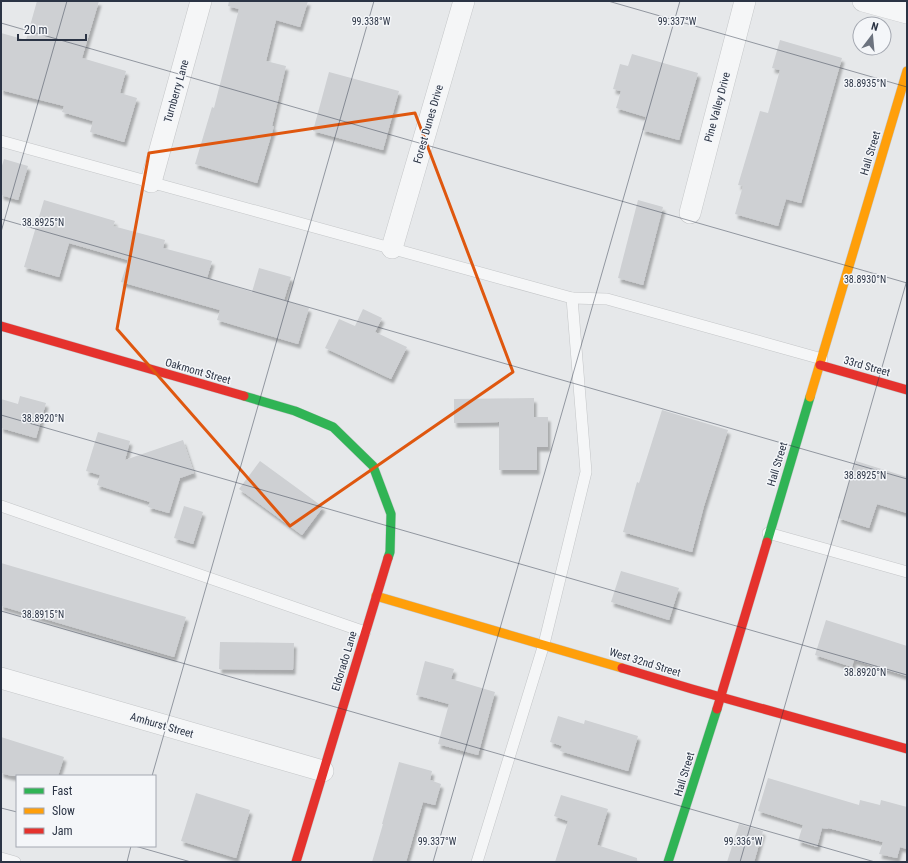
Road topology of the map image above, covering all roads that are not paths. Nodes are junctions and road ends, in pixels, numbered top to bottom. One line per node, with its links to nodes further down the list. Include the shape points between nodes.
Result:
1 (201, 1): 8 (street, Turnberry Lane)
2 (464, 1): 10 (street, Forest Dunes Drive)
3 (745, 1): 9 (street, Pine Valley Drive)
4 (863, 1): 5 (street)
5 (907, 13)
6 (907, 71): 13 (street, Hall Street)
7 (1, 141): 8 (lane)
8 (151, 182): 10 (lane)
9 (690, 213)
10 (392, 248): 11 (lane)
11 (572, 298): 13 (lane, via 607,299); 21 (lane, via 586,472)
12 (1, 326): 15 (street, Oakmont Street, via 295,411 333,427)
13 (821, 362): 14 (street, 33rd Street); 17 (street, Hall Street)
14 (907, 390)
15 (373, 466): 19 (street, Eldorado Lane, via 391,514 390,552)
16 (1, 506): 20 (lane)
17 (768, 533): 18 (lane); 23 (street, Hall Street)
18 (907, 572)
19 (376, 596): 20 (street, Eldorado Lane); 21 (street, West 32nd Street)
20 (365, 632): 25 (street, Eldorado Lane)
21 (544, 644): 23 (street, West 32nd Street); 29 (lane)
22 (1, 678): 25 (street, Amhurst Street)
23 (720, 697): 24 (street, West 32nd Street); 30 (street, Hall Street)
24 (907, 749)
25 (323, 771): 28 (street, Eldorado Lane)
26 (1, 858): 27 (lane)
27 (15, 862)
28 (296, 862)
29 (477, 862)
30 (670, 862)

